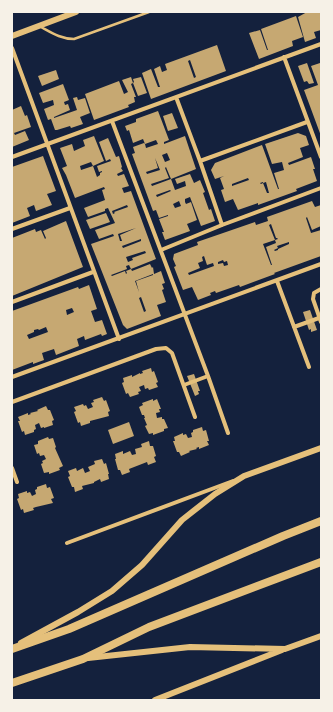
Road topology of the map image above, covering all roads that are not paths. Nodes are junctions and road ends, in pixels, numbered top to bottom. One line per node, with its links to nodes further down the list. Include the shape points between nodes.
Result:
1 (76, 12): 3 (main road)
2 (149, 12): 3 (lane, via 74,39 58,36)
3 (39, 26): 4 (main road)
4 (12, 36)
5 (321, 44): 7 (street)
6 (12, 48): 11 (street)
7 (284, 57): 8 (street); 10 (street)
8 (176, 97): 9 (street); 14 (street)
9 (112, 121): 11 (street); 19 (street)
10 (307, 122): 13 (street); 14 (street)
11 (48, 144): 12 (street); 16 (street)
12 (12, 157)
13 (321, 157)
14 (200, 161): 17 (street)
15 (321, 188): 17 (street)
16 (70, 208): 18 (street); 21 (street)
17 (222, 225): 19 (street)
18 (12, 229)
19 (161, 250): 25 (street)
20 (321, 264): 22 (street)
21 (94, 272): 24 (street); 28 (street)
22 (277, 281): 25 (street); 27 (street)
23 (321, 288): 26 (street, via 313,296)
24 (12, 302)
25 (185, 315): 28 (street); 30 (street)
26 (320, 320): 27 (street)
27 (294, 327): 29 (street)
28 (119, 339): 31 (street)
29 (309, 367)
30 (208, 376): 32 (street); 35 (street)
31 (12, 377)
32 (184, 385): 33 (street, via 172,353 162,348); 34 (street)
33 (12, 402)
34 (195, 417)
35 (228, 433)
36 (321, 448): 38 (main road)
37 (12, 468): 39 (street)
38 (244, 476): 41 (street); 44 (main road, via 215,494 182,520 142,565 112,590)
39 (17, 482)
40 (321, 521): 44 (highway, via 69,629)
41 (68, 543)
42 (321, 562): 46 (highway, via 149,627)
43 (321, 636): 45 (main road)
44 (12, 648)
45 (285, 649): 46 (main road, via 190,647); 48 (main road)
46 (83, 659): 47 (highway)
47 (12, 683)
48 (155, 700)

